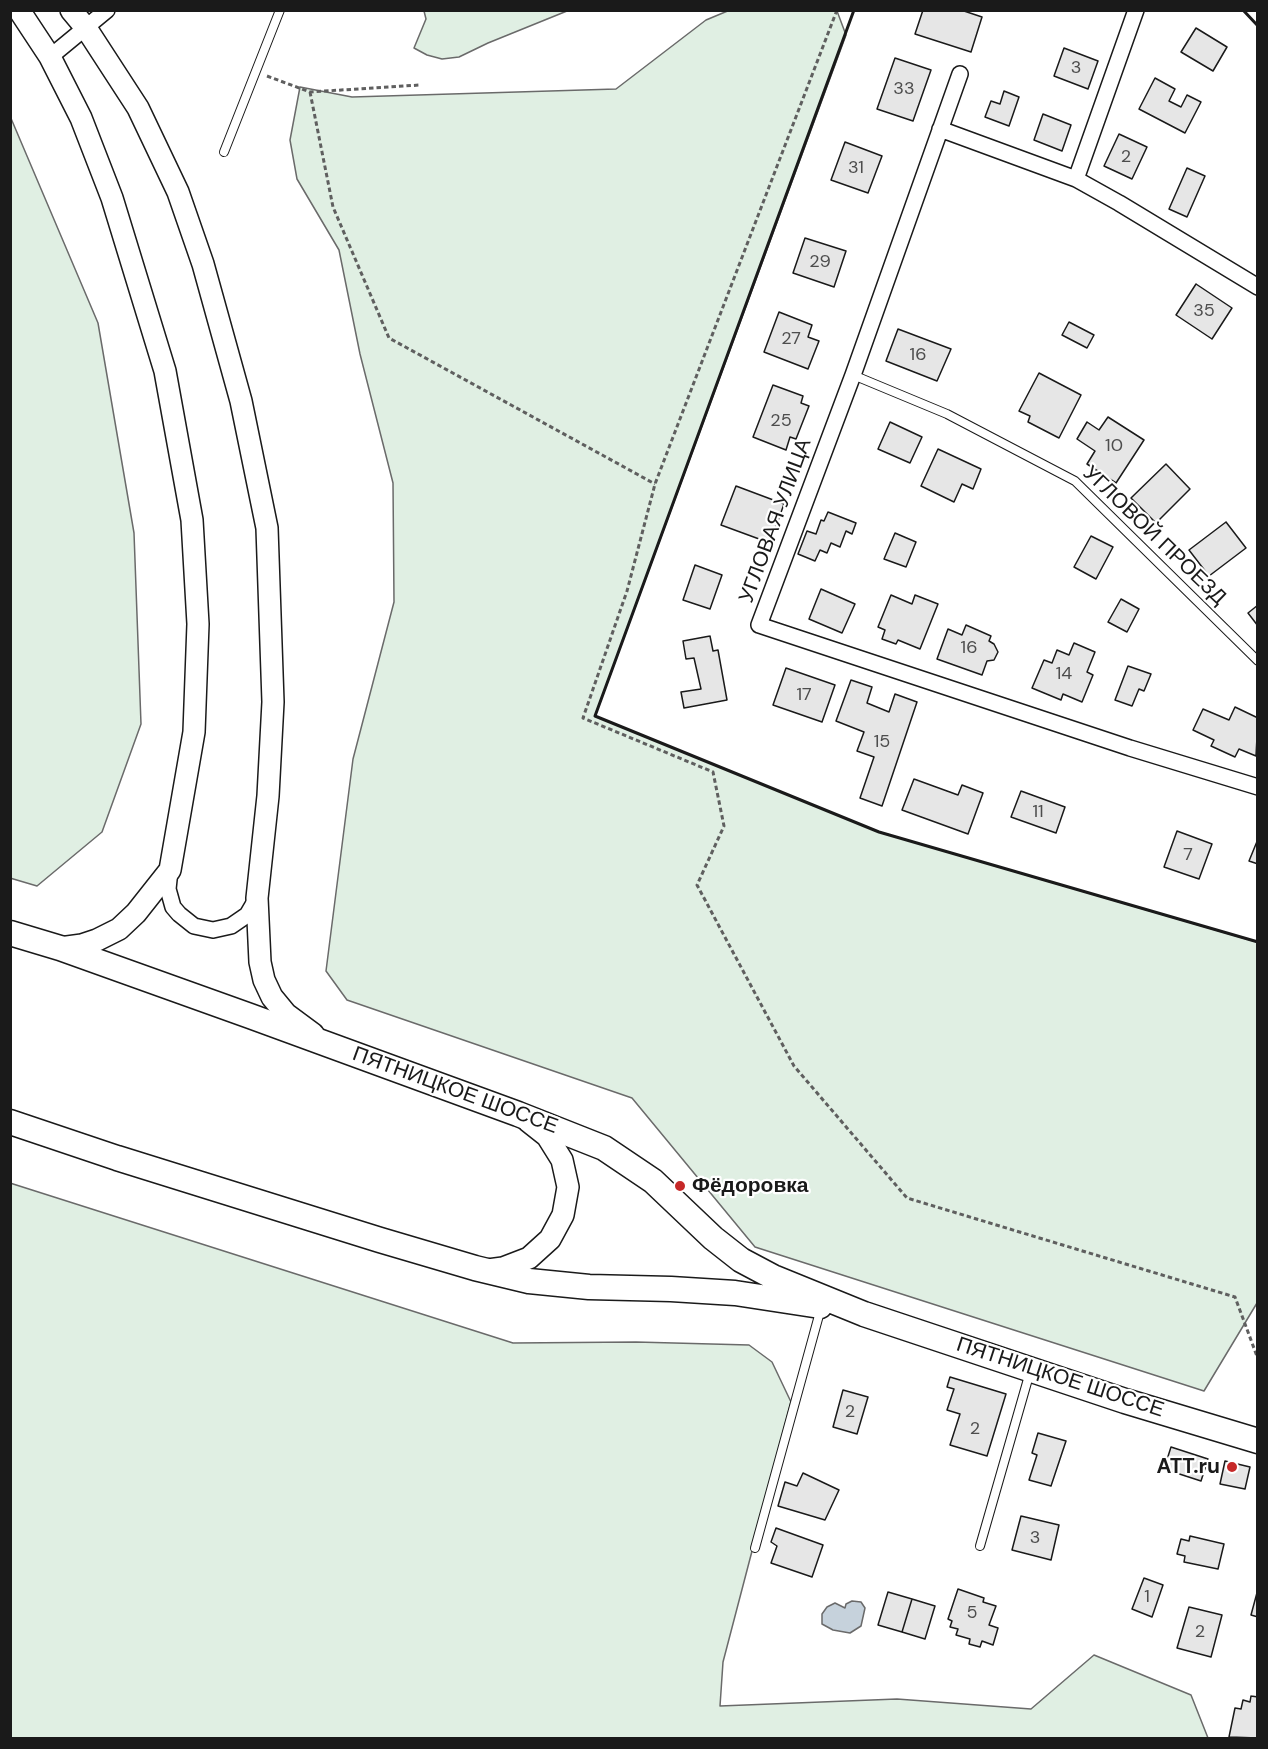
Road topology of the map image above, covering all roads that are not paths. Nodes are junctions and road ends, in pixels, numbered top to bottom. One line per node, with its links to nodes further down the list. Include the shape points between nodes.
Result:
1 (13, 10): 8 (street)
2 (19, 10): 8 (street)
3 (71, 10): 7 (street)
4 (106, 10): 7 (street)
5 (280, 10): 12 (lane)
6 (1136, 10): 13 (street)
7 (86, 28): 9 (street); 19 (street, via 138,108 178,192 203,264 241,401 267,528 273,702 268,796)
8 (38, 36): 9 (street)
9 (50, 57): 18 (street, via 81,118 112,198 165,370 192,520 198,624 194,732)
10 (960, 74): 11 (street, УГЛОВАЯ УЛИЦА)
11 (940, 129): 13 (street); 15 (street, УГЛОВАЯ УЛИЦА)
12 (224, 152)
13 (1076, 179): 14 (street)
14 (1257, 287)
15 (853, 375): 16 (lane, УГЛОВОЙ ПРОЕЗД, via 947,414 1076,481); 17 (street, УГЛОВАЯ УЛИЦА, via 759,625)
16 (1257, 661)
17 (1257, 787)
18 (170, 870): 19 (street, via 168,889 173,907 194,926 213,930 231,926 247,915); 21 (street, via 119,929 82,945)
19 (256, 898): 22 (street, via 260,962 272,997 286,1014)
20 (10, 933): 21 (main road, ПЯТНИЦКОЕ ШОССЕ)
21 (60, 948): 22 (main road, ПЯТНИЦКОЕ ШОССЕ)
22 (326, 1044): 23 (main road, ПЯТНИЦКОЕ ШОССЕ)
23 (518, 1114): 25 (street, via 547,1136 562,1160 568,1187 564,1215 550,1239 529,1258 503,1268); 27 (main road, ПЯТНИЦКОЕ ШОССЕ, via 612,1153 653,1181 741,1260)
24 (10, 1122): 25 (main road, ПЯТНИЦКОЕ ШОССЕ)
25 (475, 1268): 26 (main road, ПЯТНИЦКОЕ ШОССЕ, via 530,1281 735,1293)
26 (821, 1306): 27 (main road, ПЯТНИЦКОЕ ШОССЕ); 31 (lane)
27 (864, 1314): 28 (main road, ПЯТНИЦКОЕ ШОССЕ)
28 (1030, 1369): 29 (main road, ПЯТНИЦКОЕ ШОССЕ); 30 (lane)
29 (1257, 1440)
30 (980, 1546)
31 (755, 1548)

